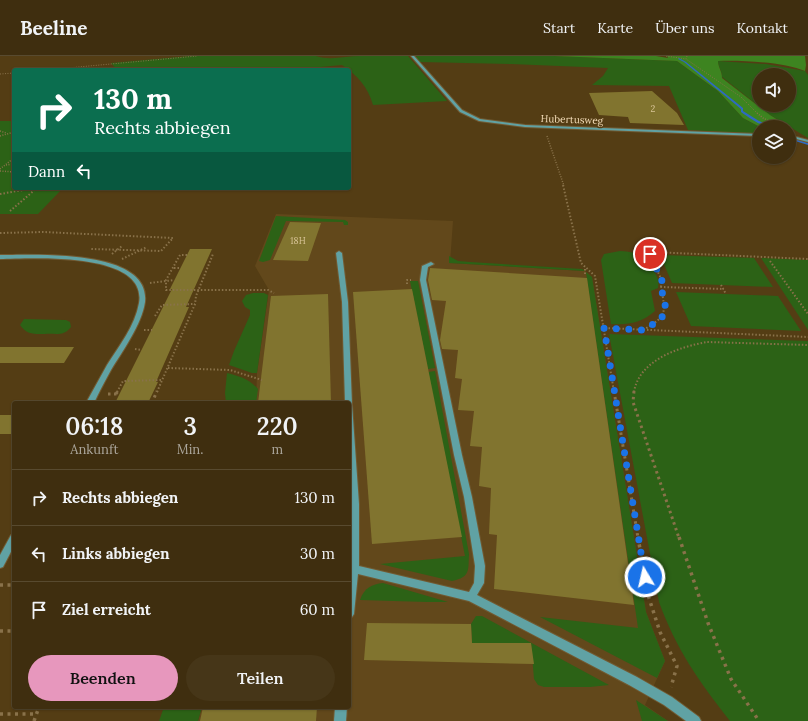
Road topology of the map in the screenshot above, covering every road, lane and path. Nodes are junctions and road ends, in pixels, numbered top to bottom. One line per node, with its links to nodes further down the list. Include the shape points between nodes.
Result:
1 (197, 56): 6 (path)
2 (412, 56): 14 (street, Hubertusweg, via 461,110 480,120 525,126)
3 (666, 56): 5 (path)
4 (687, 56): 5 (path)
5 (686, 59): 9 (path, via 741,97)
6 (68, 68)
7 (12, 73): 8 (path)
8 (0, 74)
9 (767, 120)
10 (0, 131): 12 (path)
11 (12, 132): 12 (path)
12 (6, 134): 15 (path)
13 (546, 134): 40 (path, via 567,195 581,264)
14 (752, 135)
15 (0, 136)
16 (796, 138): 17 (street)
17 (808, 141)
18 (12, 160): 20 (path)
19 (12, 164): 20 (path)
20 (6, 165): 21 (path)
21 (0, 170): 22 (path)
22 (12, 172)
23 (24, 190): 25 (path)
24 (34, 190): 26 (path)
25 (0, 194)
26 (10, 211)
27 (0, 233): 29 (path, via 44,232 173,238 162,251)
28 (147, 247): 29 (path)
29 (144, 250): 36 (path)
30 (339, 253): 64 (street)
31 (214, 254): 48 (path)
32 (187, 255): 38 (path, via 180,255)
33 (0, 256): 36 (street, via 86,259)
34 (808, 259): 46 (path, via 653,252 650,254 662,281)
35 (770, 261): 52 (path)
36 (112, 264): 44 (street, via 132,275)
37 (431, 264): 72 (street, via 424,268 423,280 480,566 479,583)
38 (173, 268): 39 (path); 42 (path)
39 (181, 268)
40 (585, 268): 41 (path); 54 (path, via 595,276)
41 (585, 274)
42 (166, 280): 43 (path); 44 (path); 48 (path, via 166,290)
43 (174, 280)
44 (140, 285): 62 (street, via 143,299 141,307)
45 (721, 286): 47 (path)
46 (661, 287): 47 (path); 55 (path, via 666,309 664,314 660,320)
47 (724, 289): 50 (path)
48 (198, 290): 49 (path, via 268,290); 51 (path)
49 (274, 293)
50 (726, 294)
51 (195, 304): 53 (path, via 162,305); 58 (path)
52 (808, 314)
53 (155, 316)
54 (604, 328): 55 (path); 75 (path, via 647,592 660,632 677,666)
55 (643, 330): 56 (path)
56 (808, 337)
57 (808, 345): 83 (path, via 695,343 666,356 647,369 637,380 634,391 633,402 708,623 731,679)
58 (168, 368): 59 (path); 60 (path, via 230,370)
59 (163, 380): 61 (path, via 123,381); 63 (path)
60 (262, 380)
61 (116, 394)
62 (91, 401)
63 (153, 401)
64 (349, 401)
65 (351, 437): 67 (street, via 355,504)
66 (12, 541): 68 (street)
67 (351, 554)
68 (0, 564)
69 (351, 566): 72 (street)
70 (0, 585): 71 (path)
71 (12, 585)
72 (471, 597): 75 (street)
73 (0, 631): 74 (path)
74 (12, 631)
75 (668, 701): 82 (street)
76 (38, 709): 79 (path)
77 (341, 709): 81 (street)
78 (0, 714): 79 (path)
79 (36, 714): 80 (path)
80 (34, 721)
81 (340, 721)
82 (695, 721)
83 (759, 721)

